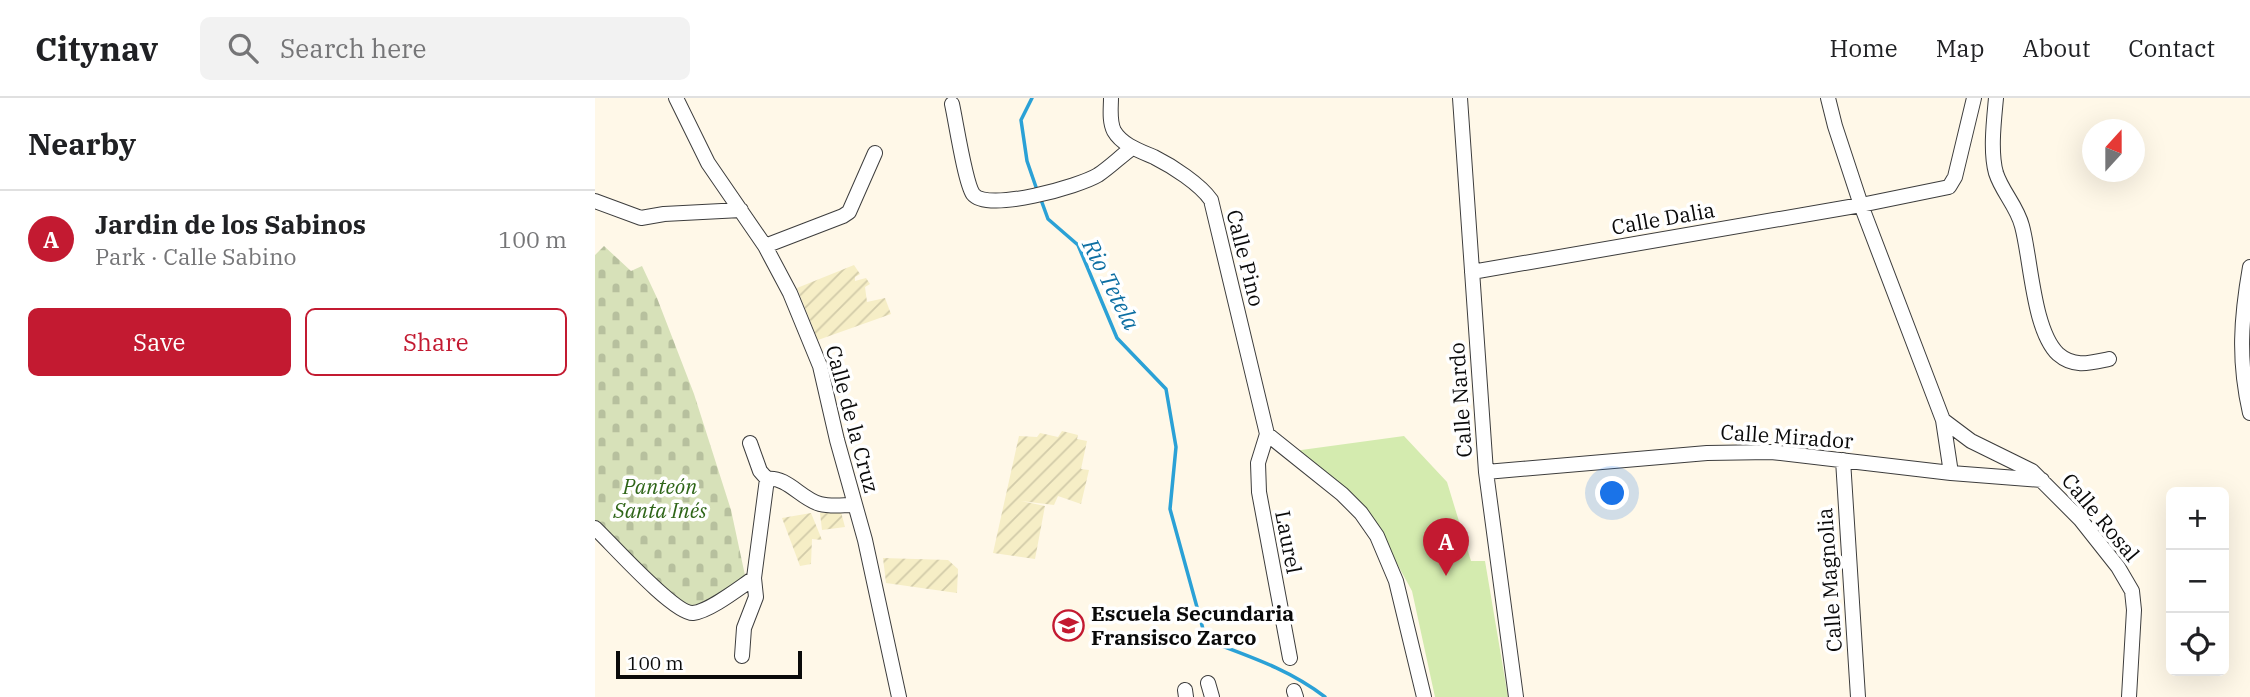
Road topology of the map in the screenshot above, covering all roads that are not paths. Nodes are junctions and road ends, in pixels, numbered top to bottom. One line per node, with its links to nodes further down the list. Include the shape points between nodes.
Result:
1 (676, 98): 12 (street, Calle de la Cruz, via 708,163)
2 (1111, 98): 8 (street, Calle Pino, via 1114,131)
3 (1460, 98): 15 (street, Calle Nardo)
4 (1828, 98): 11 (street)
5 (1974, 98): 11 (street, Calle Dalia, via 1952,184)
6 (1996, 98): 16 (street, via 1996,172 2018,212 2044,330 2056,352 2070,363)
7 (952, 104): 8 (street, via 972,193 986,200 1020,199 1068,188 1097,175)
8 (1132, 148): 19 (street, Calle Pino, via 1157,158 1211,200)
9 (875, 153): 13 (street, via 849,212)
10 (595, 201): 12 (street, via 641,218)
11 (1861, 205): 15 (street, Calle Dalia); 18 (street)
12 (741, 210): 13 (street, Calle de la Cruz)
13 (765, 246): 26 (street, Calle de la Cruz, via 820,366)
14 (2250, 267): 17 (street, via 2242,336 2242,378)
15 (1472, 272): 22 (street, Calle Nardo)
16 (2109, 359)
17 (2250, 413)
18 (1943, 420): 23 (street); 25 (street, Calle Rosal)
19 (1266, 434): 30 (street, Laurel, via 1258,463 1259,492); 32 (street, via 1342,494 1377,536 1396,581)
20 (750, 443): 24 (street)
21 (1843, 460): 22 (street, Calle Mirador, via 1771,452 1707,453); 23 (street, Calle Mirador); 34 (street, Calle Magnolia)
22 (1486, 472): 33 (street, Calle Nardo)
23 (1951, 473): 25 (street, Calle Mirador)
24 (767, 478): 26 (street, via 775,477 822,505); 28 (street)
25 (2042, 480): 35 (street, Calle Rosal, via 2080,519 2132,591)
26 (854, 505): 31 (street, Calle de la Cruz)
27 (595, 528): 28 (street, via 670,602 686,612 705,609)
28 (754, 578): 29 (street, via 756,597 744,628)
29 (742, 656)
30 (1290, 658)
31 (899, 697)
32 (1424, 697)
33 (1516, 697)
34 (1858, 697)
35 (2129, 697)

